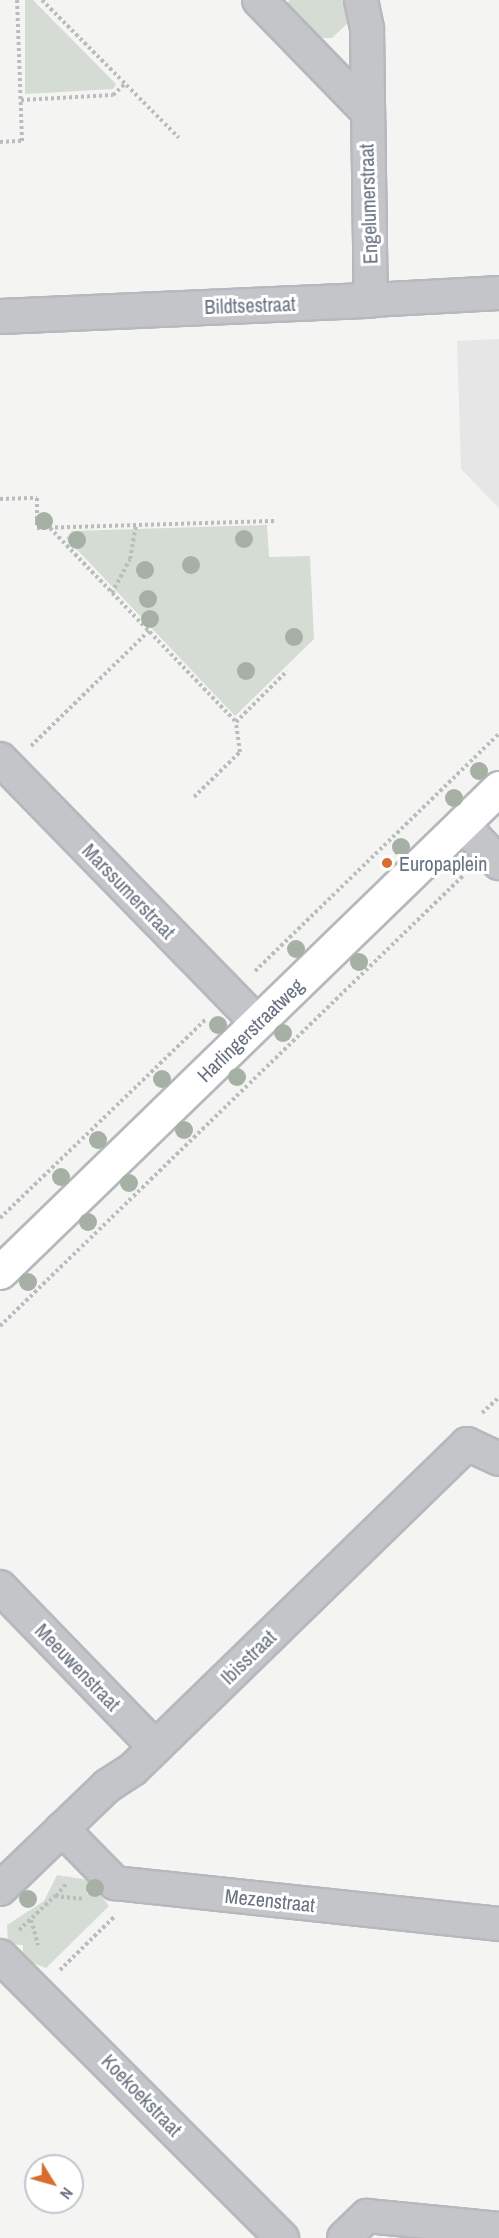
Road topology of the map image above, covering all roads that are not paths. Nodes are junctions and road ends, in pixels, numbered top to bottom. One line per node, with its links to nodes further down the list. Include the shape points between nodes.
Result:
1 (259, 0): 3 (street)
2 (361, 0): 3 (street, Engelumerstraat, via 367,29)
3 (364, 108): 5 (street, Engelumerstraat)
4 (499, 293): 5 (street, Bildtsestraat)
5 (371, 300): 6 (street, Bildtsestraat)
6 (0, 316)
7 (4, 763): 11 (street, Marssumerstraat)
8 (499, 788): 9 (main road, Harlingerstraatweg)
9 (462, 824): 10 (street); 11 (main road, Harlingerstraatweg)
10 (494, 858)
11 (258, 1023): 12 (main road, Harlingerstraatweg)
12 (0, 1272)
13 (499, 1459): 15 (street, Ibisstraat, via 467,1444)
14 (0, 1587): 15 (street, Meeuwenstraat)
15 (155, 1747): 16 (street, Ibisstraat)
16 (62, 1830): 17 (street, Ibisstraat); 18 (street, Mezenstraat, via 116,1883)
17 (0, 1889)
18 (499, 1924)
19 (7, 1944): 21 (street, Koekoekstraat, via 39,1990)
20 (498, 2222): 22 (street, via 367,2216)
21 (282, 2238)
22 (344, 2238)

